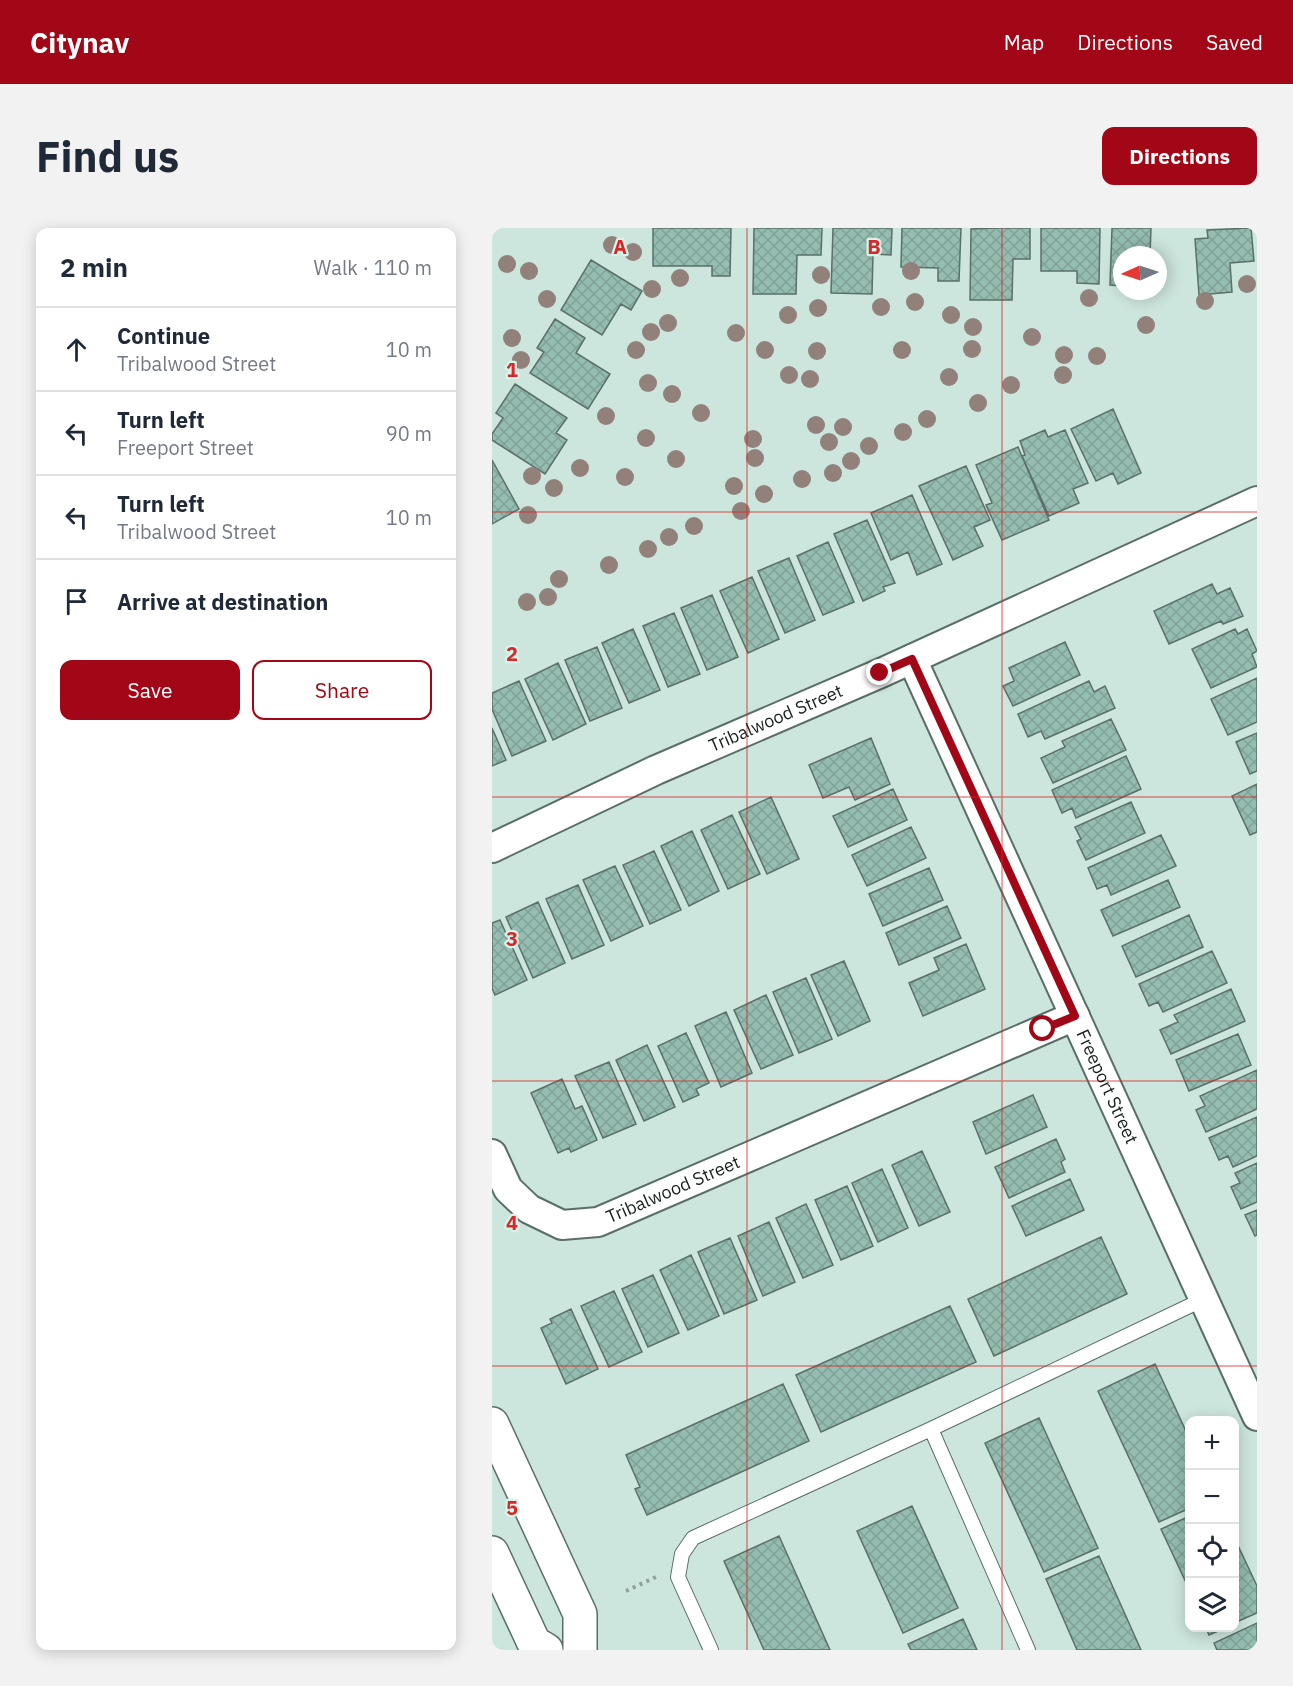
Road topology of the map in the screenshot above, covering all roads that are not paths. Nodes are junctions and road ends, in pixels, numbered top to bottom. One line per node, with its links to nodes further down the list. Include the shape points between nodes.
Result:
1 (1257, 501): 2 (street, Tribalwood Street)
2 (912, 659): 3 (street, Tribalwood Street, via 656,770); 4 (street, Freeport Street)
3 (492, 849)
4 (1075, 1016): 5 (street, Tribalwood Street, via 598,1222 562,1225 529,1209 508,1189); 6 (street, Freeport Street)
5 (492, 1154)
6 (1203, 1299): 7 (street, Freeport Street); 9 (lane)
7 (1257, 1416)
8 (492, 1424): 12 (main road, via 580,1614)
9 (931, 1429): 13 (lane, via 693,1538 682,1554 678,1577); 14 (lane)
10 (492, 1553): 11 (main road, via 534,1643)
11 (546, 1650)
12 (580, 1650)
13 (711, 1650)
14 (1028, 1650)

